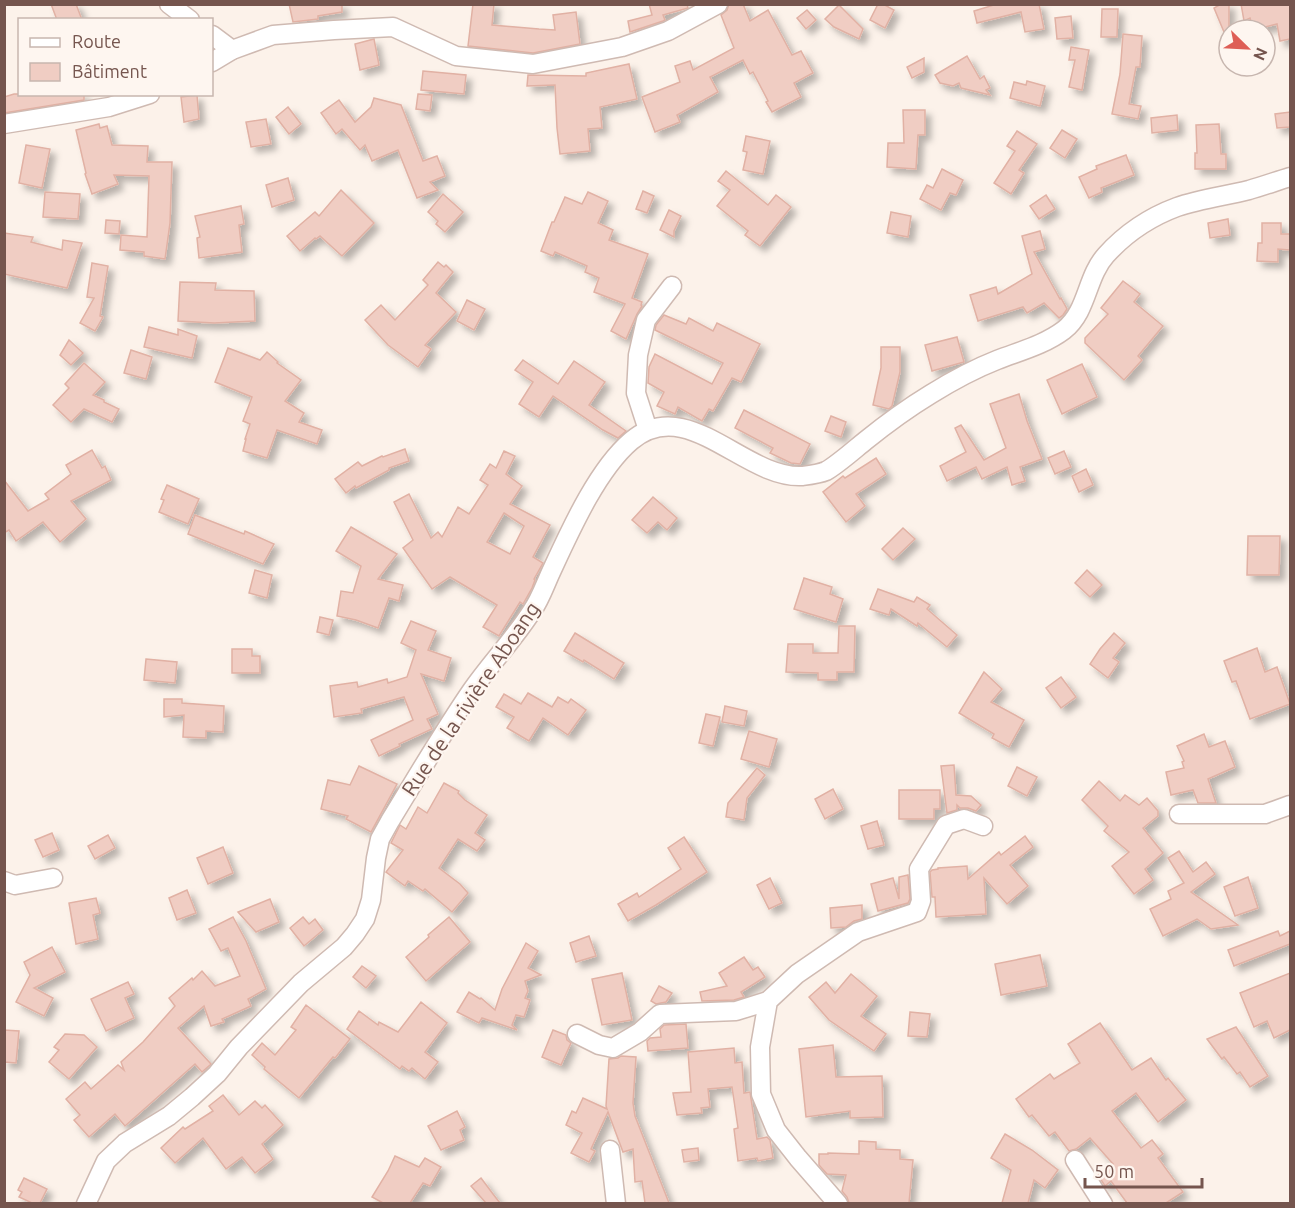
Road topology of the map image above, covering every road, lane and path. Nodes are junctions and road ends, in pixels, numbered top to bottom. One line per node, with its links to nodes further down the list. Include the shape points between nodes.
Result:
1 (169, 4): 3 (street)
2 (718, 4): 5 (street, via 668,31 622,47 533,64 456,56 393,27 273,35)
3 (187, 18)
4 (213, 36): 5 (street)
5 (232, 50): 6 (street)
6 (213, 61)
7 (144, 96): 8 (street, via 110,107)
8 (4, 124)
9 (1290, 177): 11 (street, via 1178,207 1138,227 1104,257 1079,313 1068,327 1035,346 974,369 930,394 825,471 792,476 773,472 684,428)
10 (672, 286): 11 (street, via 646,320 638,355 636,393)
11 (648, 430): 21 (street, Rue de la rivière Aboang, via 633,439 609,465 569,533 534,609 473,689 390,821 380,839 371,900 355,934 301,983 192,1097 125,1143 106,1161)
12 (1290, 805): 13 (street, via 1264,814)
13 (1179, 814)
14 (983, 825): 17 (street, via 964,819 946,825 919,869 921,901 917,912 858,932 796,974)
15 (53, 878): 16 (street, via 15,885)
16 (4, 881)
17 (768, 1002): 18 (street, via 735,1011 660,1014 613,1048); 23 (street, via 760,1047 761,1094 776,1130)
18 (577, 1034)
19 (610, 1150): 22 (street)
20 (1075, 1161): 24 (street)
21 (86, 1203)
22 (616, 1203)
23 (838, 1203)
24 (1103, 1203)

